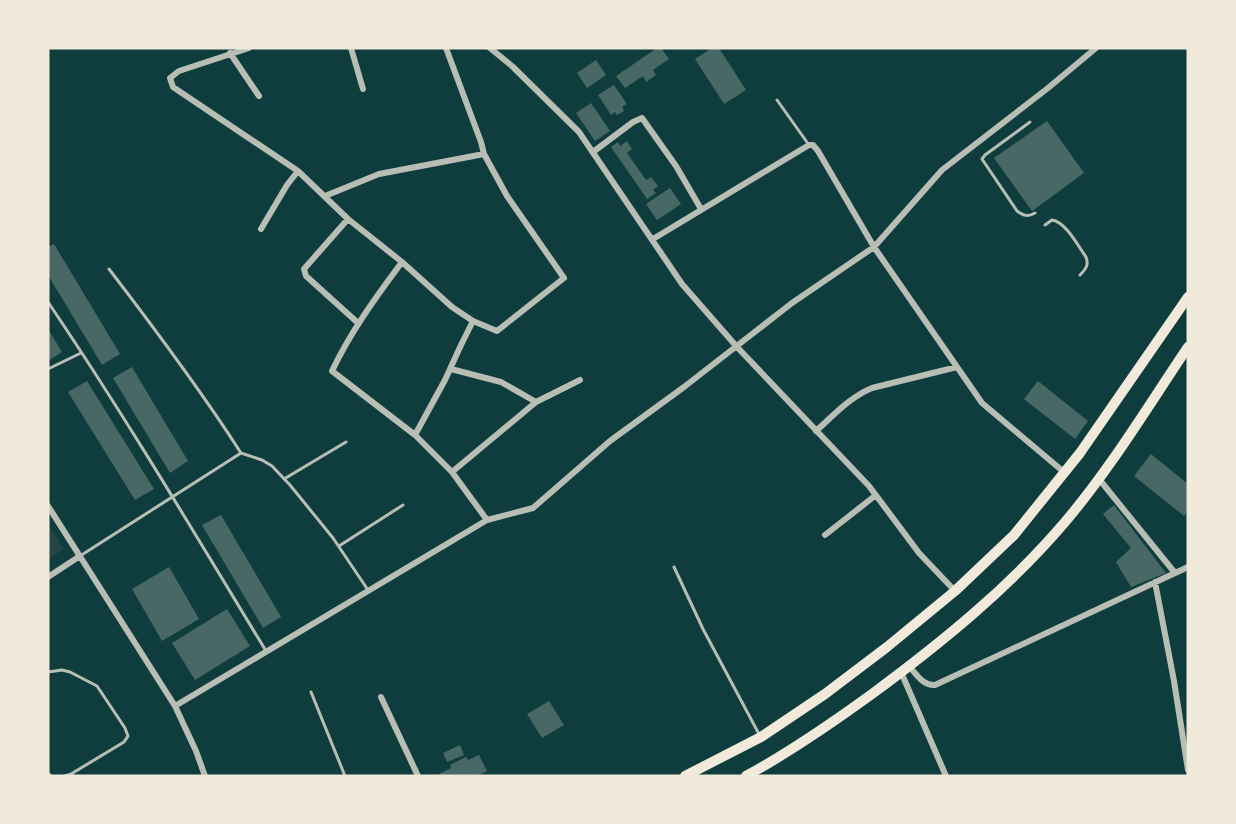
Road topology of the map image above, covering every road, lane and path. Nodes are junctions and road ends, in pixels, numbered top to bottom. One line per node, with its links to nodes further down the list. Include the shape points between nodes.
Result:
1 (249, 48): 7 (street)
2 (351, 48): 9 (street)
3 (446, 48): 15 (street)
4 (490, 48): 8 (street)
5 (501, 48): 8 (street)
6 (1096, 48): 24 (street, via 942,170)
7 (230, 53): 10 (street); 16 (street, via 179,71 170,78 173,87)
8 (502, 59): 14 (street, via 579,132)
9 (363, 89)
10 (259, 96)
11 (777, 100): 13 (lane)
12 (1030, 122): 19 (lane, via 982,159 1017,211 1023,216)
13 (809, 145): 18 (street); 24 (street, via 818,151)
14 (593, 152): 18 (street, via 642,118); 23 (street)
15 (484, 154): 17 (street, via 379,174); 30 (street, via 507,196 564,278 497,331)
16 (298, 171): 17 (street); 22 (street)
17 (325, 196): 20 (street)
18 (701, 209): 23 (street)
19 (1035, 213)
20 (348, 219): 25 (street); 31 (street, via 304,269 306,276)
21 (1045, 225): 27 (lane, via 1058,221 1086,257 1088,262)
22 (261, 229)
23 (652, 238): 32 (street, via 682,284)
24 (874, 247): 32 (street, via 792,303); 35 (street)
25 (402, 262): 30 (street); 31 (street)
26 (109, 269): 43 (lane)
27 (1080, 275)
28 (1188, 297): 45 (main road)
29 (48, 302): 34 (lane)
30 (473, 321): 37 (street)
31 (358, 323): 41 (street, via 332,371)
32 (737, 347): 40 (street); 52 (street, via 610,441 533,508)
33 (1188, 347): 47 (main road)
34 (82, 353): 36 (lane); 49 (lane)
35 (957, 368): 40 (street, via 863,392); 45 (street, via 982,403)
36 (48, 369)
37 (451, 369): 39 (street, via 501,382); 41 (street)
38 (580, 380): 39 (street)
39 (536, 402): 44 (street)
40 (816, 431): 48 (street)
41 (415, 435): 44 (street)
42 (346, 442): 46 (lane)
43 (241, 453): 46 (lane, via 272,465); 49 (lane)
44 (452, 472): 52 (street)
45 (1065, 473): 62 (main road, via 1014,535)
46 (284, 479): 54 (lane)
47 (1099, 479): 58 (street); 64 (main road, via 1065,522 1002,588)
48 (876, 495): 53 (street); 62 (street, via 919,553)
49 (173, 497): 55 (lane); 63 (lane)
50 (403, 505): 54 (lane)
51 (48, 506): 55 (street)
52 (487, 520): 61 (street)
53 (825, 535)
54 (338, 546): 61 (lane)
55 (80, 556): 59 (street); 68 (street)
56 (674, 567): 69 (lane)
57 (1188, 567): 58 (street)
58 (1175, 573): 60 (street)
59 (48, 578)
60 (1155, 582): 64 (street, via 935,685 929,686); 70 (street)
61 (368, 591): 63 (street)
62 (955, 591): 69 (main road, via 825,694)
63 (266, 651): 68 (street)
64 (905, 669): 71 (main road); 79 (street)
65 (48, 672): 72 (lane, via 70,672 97,686 128,736)
66 (311, 692): 75 (lane)
67 (381, 698): 76 (street)
68 (175, 706): 74 (street)
69 (761, 737): 77 (main road)
70 (1188, 770)
71 (760, 773): 78 (main road)
72 (72, 775): 73 (lane)
73 (65, 776)
74 (205, 776)
75 (345, 776)
76 (418, 776)
77 (685, 776)
78 (746, 776)
79 (946, 776)

